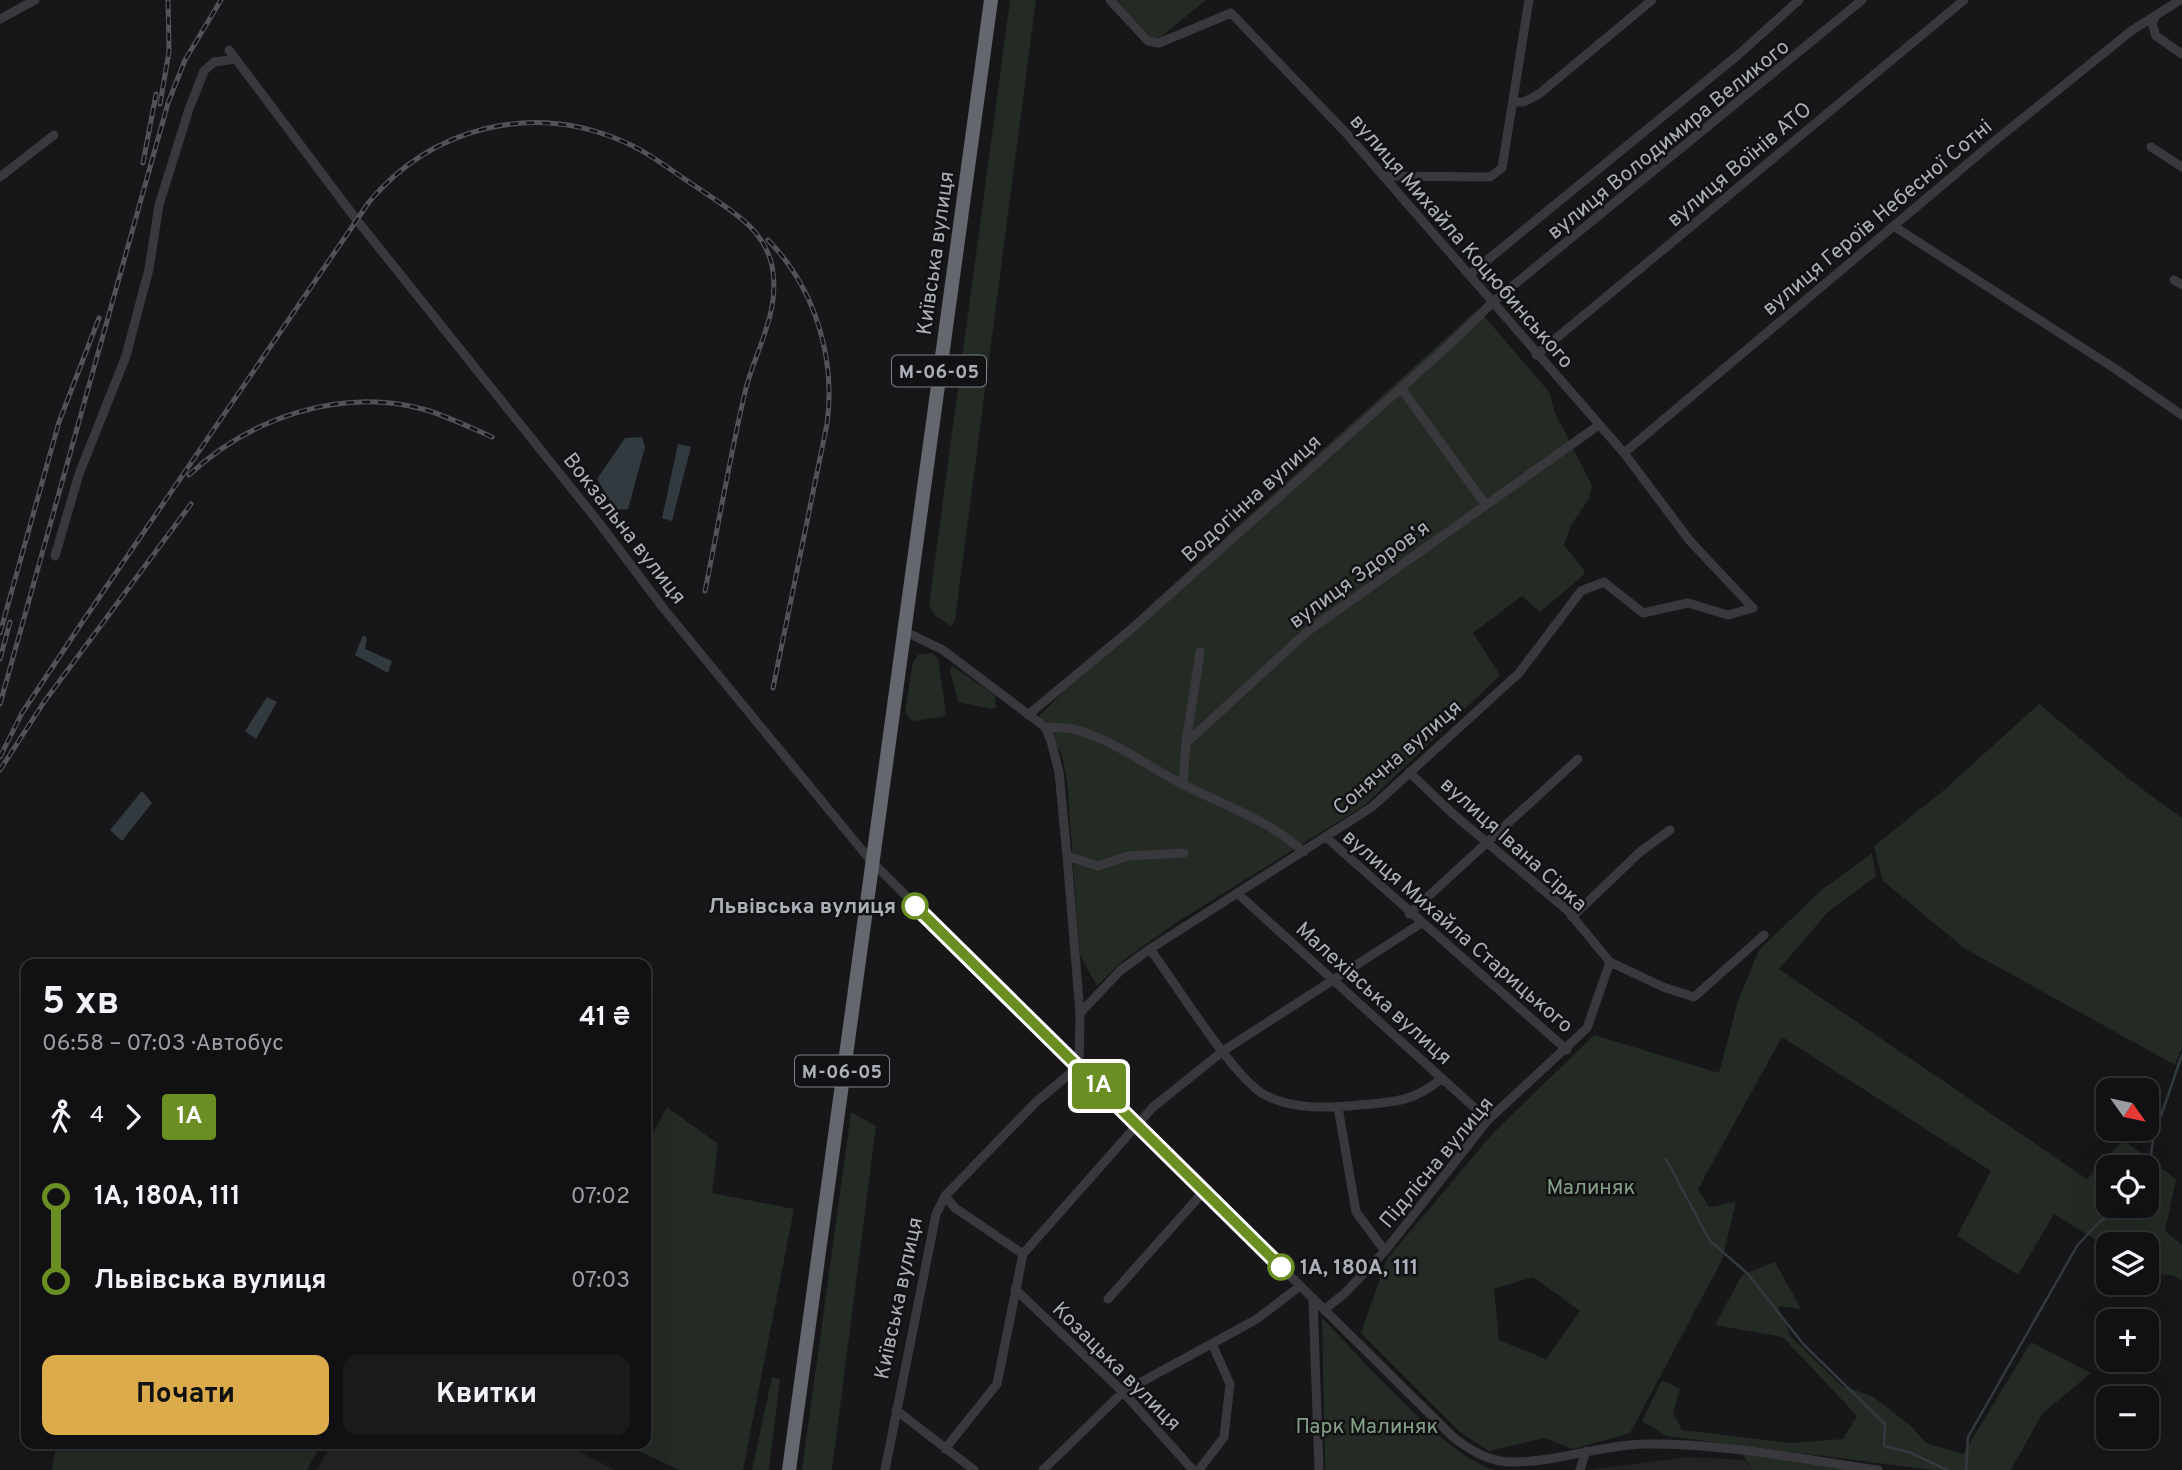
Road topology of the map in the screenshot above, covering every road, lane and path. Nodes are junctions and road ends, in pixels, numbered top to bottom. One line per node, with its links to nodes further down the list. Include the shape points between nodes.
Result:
1 (35, 0): 11 (street)
2 (991, 0): 32 (highway, Київська вулиця / М-06-05)
3 (1110, 0): 19 (street, вулиця Михайла Коцюбинського, via 1148,41 1159,43 1231,13)
4 (1529, 0): 15 (street)
5 (1652, 0): 15 (street, via 1539,94)
6 (1799, 0): 22 (street, вулиця Володимира Великого, via 1746,49)
7 (1863, 0): 23 (street, вулиця Володимира Великого)
8 (1964, 0): 24 (street, вулиця Воїнів АТО)
9 (2180, 0): 10 (street, вулиця Героїв Небесної Сотні)
10 (2156, 15): 13 (street, via 2151,23 2156,36); 21 (street, вулиця Героїв Небесної Сотні, via 2122,38)
11 (0, 19)
12 (229, 50): 14 (street, Вокзальна вулиця)
13 (2182, 54)
14 (236, 59): 30 (street, via 214,62 204,71 189,109 159,205 149,269 126,356 79,474); 46 (street, Вокзальна вулиця, via 664,609)
15 (1513, 102): 19 (street, via 1502,168 1490,177)
16 (54, 135): 20 (street)
17 (2151, 146): 18 (street)
18 (2182, 167)
19 (1383, 176): 22 (street, вулиця Михайла Коцюбинського)
20 (0, 177)
21 (1895, 227): 26 (street); 28 (street, вулиця Героїв Небесної Сотні)
22 (1469, 275): 23 (street, вулиця Михайла Коцюбинського)
23 (1493, 302): 24 (street, вулиця Михайла Коцюбинського); 25 (street, Водогінна вулиця)
24 (1536, 354): 27 (street, вулиця Михайла Коцюбинського)
25 (1401, 388): 29 (street); 34 (street, Водогінна вулиця)
26 (2182, 415)
27 (1599, 425): 28 (street, вулиця Михайла Коцюбинського); 29 (street, вулиця Здоровʼя)
28 (1624, 453): 31 (street, вулиця Михайла Коцюбинського, via 1690,541 1754,608 1728,615 1688,603)
29 (1485, 504): 36 (street, вулиця Здоровʼя, via 1308,631)
30 (55, 556)
31 (1643, 613): 38 (street, Сонячна вулиця, via 1604,582 1581,591 1519,673)
32 (904, 631): 34 (street, via 943,650); 46 (highway, М-06-05)
33 (1200, 652): 36 (street)
34 (1028, 715): 35 (street)
35 (1045, 727): 39 (street, via 1076,729); 45 (street, via 1059,772)
36 (1186, 743): 39 (street)
37 (1578, 759): 42 (street)
38 (1409, 772): 41 (street, Сонячна вулиця, via 1372,807); 42 (street, вулиця Івана Сірка)
39 (1183, 784): 43 (street, via 1251,816)
40 (1670, 830): 49 (street)
41 (1327, 838): 43 (street, Сонячна вулиця); 48 (street, вулиця Михайла Старицького)
42 (1486, 842): 48 (street); 49 (street, вулиця Івана Сірка)
43 (1304, 852): 47 (street, Сонячна вулиця)
44 (1184, 853): 45 (street, via 1128,856 1098,866)
45 (1067, 856): 55 (street)
46 (871, 861): 58 (street); 77 (highway, М-06-05)
47 (1237, 893): 52 (street, Сонячна вулиця); 54 (street, Малехівська вулиця)
48 (1409, 914): 50 (street, вулиця Михайла Старицького)
49 (1572, 917): 53 (street, вулиця Івана Сірка)
50 (1420, 924): 54 (street); 56 (street, вулиця Михайла Старицького)
51 (1764, 935): 53 (street, вулиця Івана Сірка, via 1694,997)
52 (1150, 949): 55 (street, Сонячна вулиця, via 1121,970); 57 (street)
53 (1610, 962): 56 (street, Підлісна вулиця, via 1587,1028)
54 (1334, 979): 57 (street); 59 (street, Малехівська вулиця)
55 (1080, 1013): 58 (street)
56 (1567, 1050): 61 (street, Підлісна вулиця)
57 (1223, 1051): 60 (street, via 1263,1094 1292,1106); 62 (street, via 1152,1108)
58 (1079, 1066): 62 (street); 64 (street, Київська вулиця, via 1036,1102)
59 (1442, 1078): 60 (street, via 1423,1094 1401,1102); 61 (street, Малехівська вулиця)
60 (1338, 1107): 65 (street, via 1356,1212)
61 (1488, 1120): 65 (street, Підлісна вулиця)
62 (1138, 1125): 63 (street); 66 (street)
63 (1204, 1191): 67 (street); 69 (street)
64 (944, 1196): 66 (street); 74 (street, Київська вулиця, via 936,1213)
65 (1385, 1251): 71 (street, Підлісна вулиця)
66 (1023, 1254): 68 (street)
67 (1300, 1286): 70 (street); 72 (street, via 1257,1319)
68 (1015, 1289): 73 (street, Козацька вулиця); 75 (street, via 997,1384)
69 (1108, 1299)
70 (1313, 1299): 71 (street); 82 (street)
71 (1324, 1310): 76 (street, via 1466,1447 1512,1462)
72 (1212, 1344): 73 (street); 81 (street, via 1230,1384 1224,1437)
73 (1123, 1392): 80 (street); 81 (street, Козацька вулиця)
74 (897, 1410): 75 (street); 78 (street, Київська вулиця)
75 (945, 1449): 79 (street)
76 (1586, 1451): 83 (street); 84 (street, via 1633,1445 1681,1446)
77 (789, 1470)
78 (885, 1470)
79 (974, 1470)
80 (1044, 1470)
81 (1196, 1470)
82 (1319, 1470)
83 (1580, 1470)
84 (1878, 1470)

